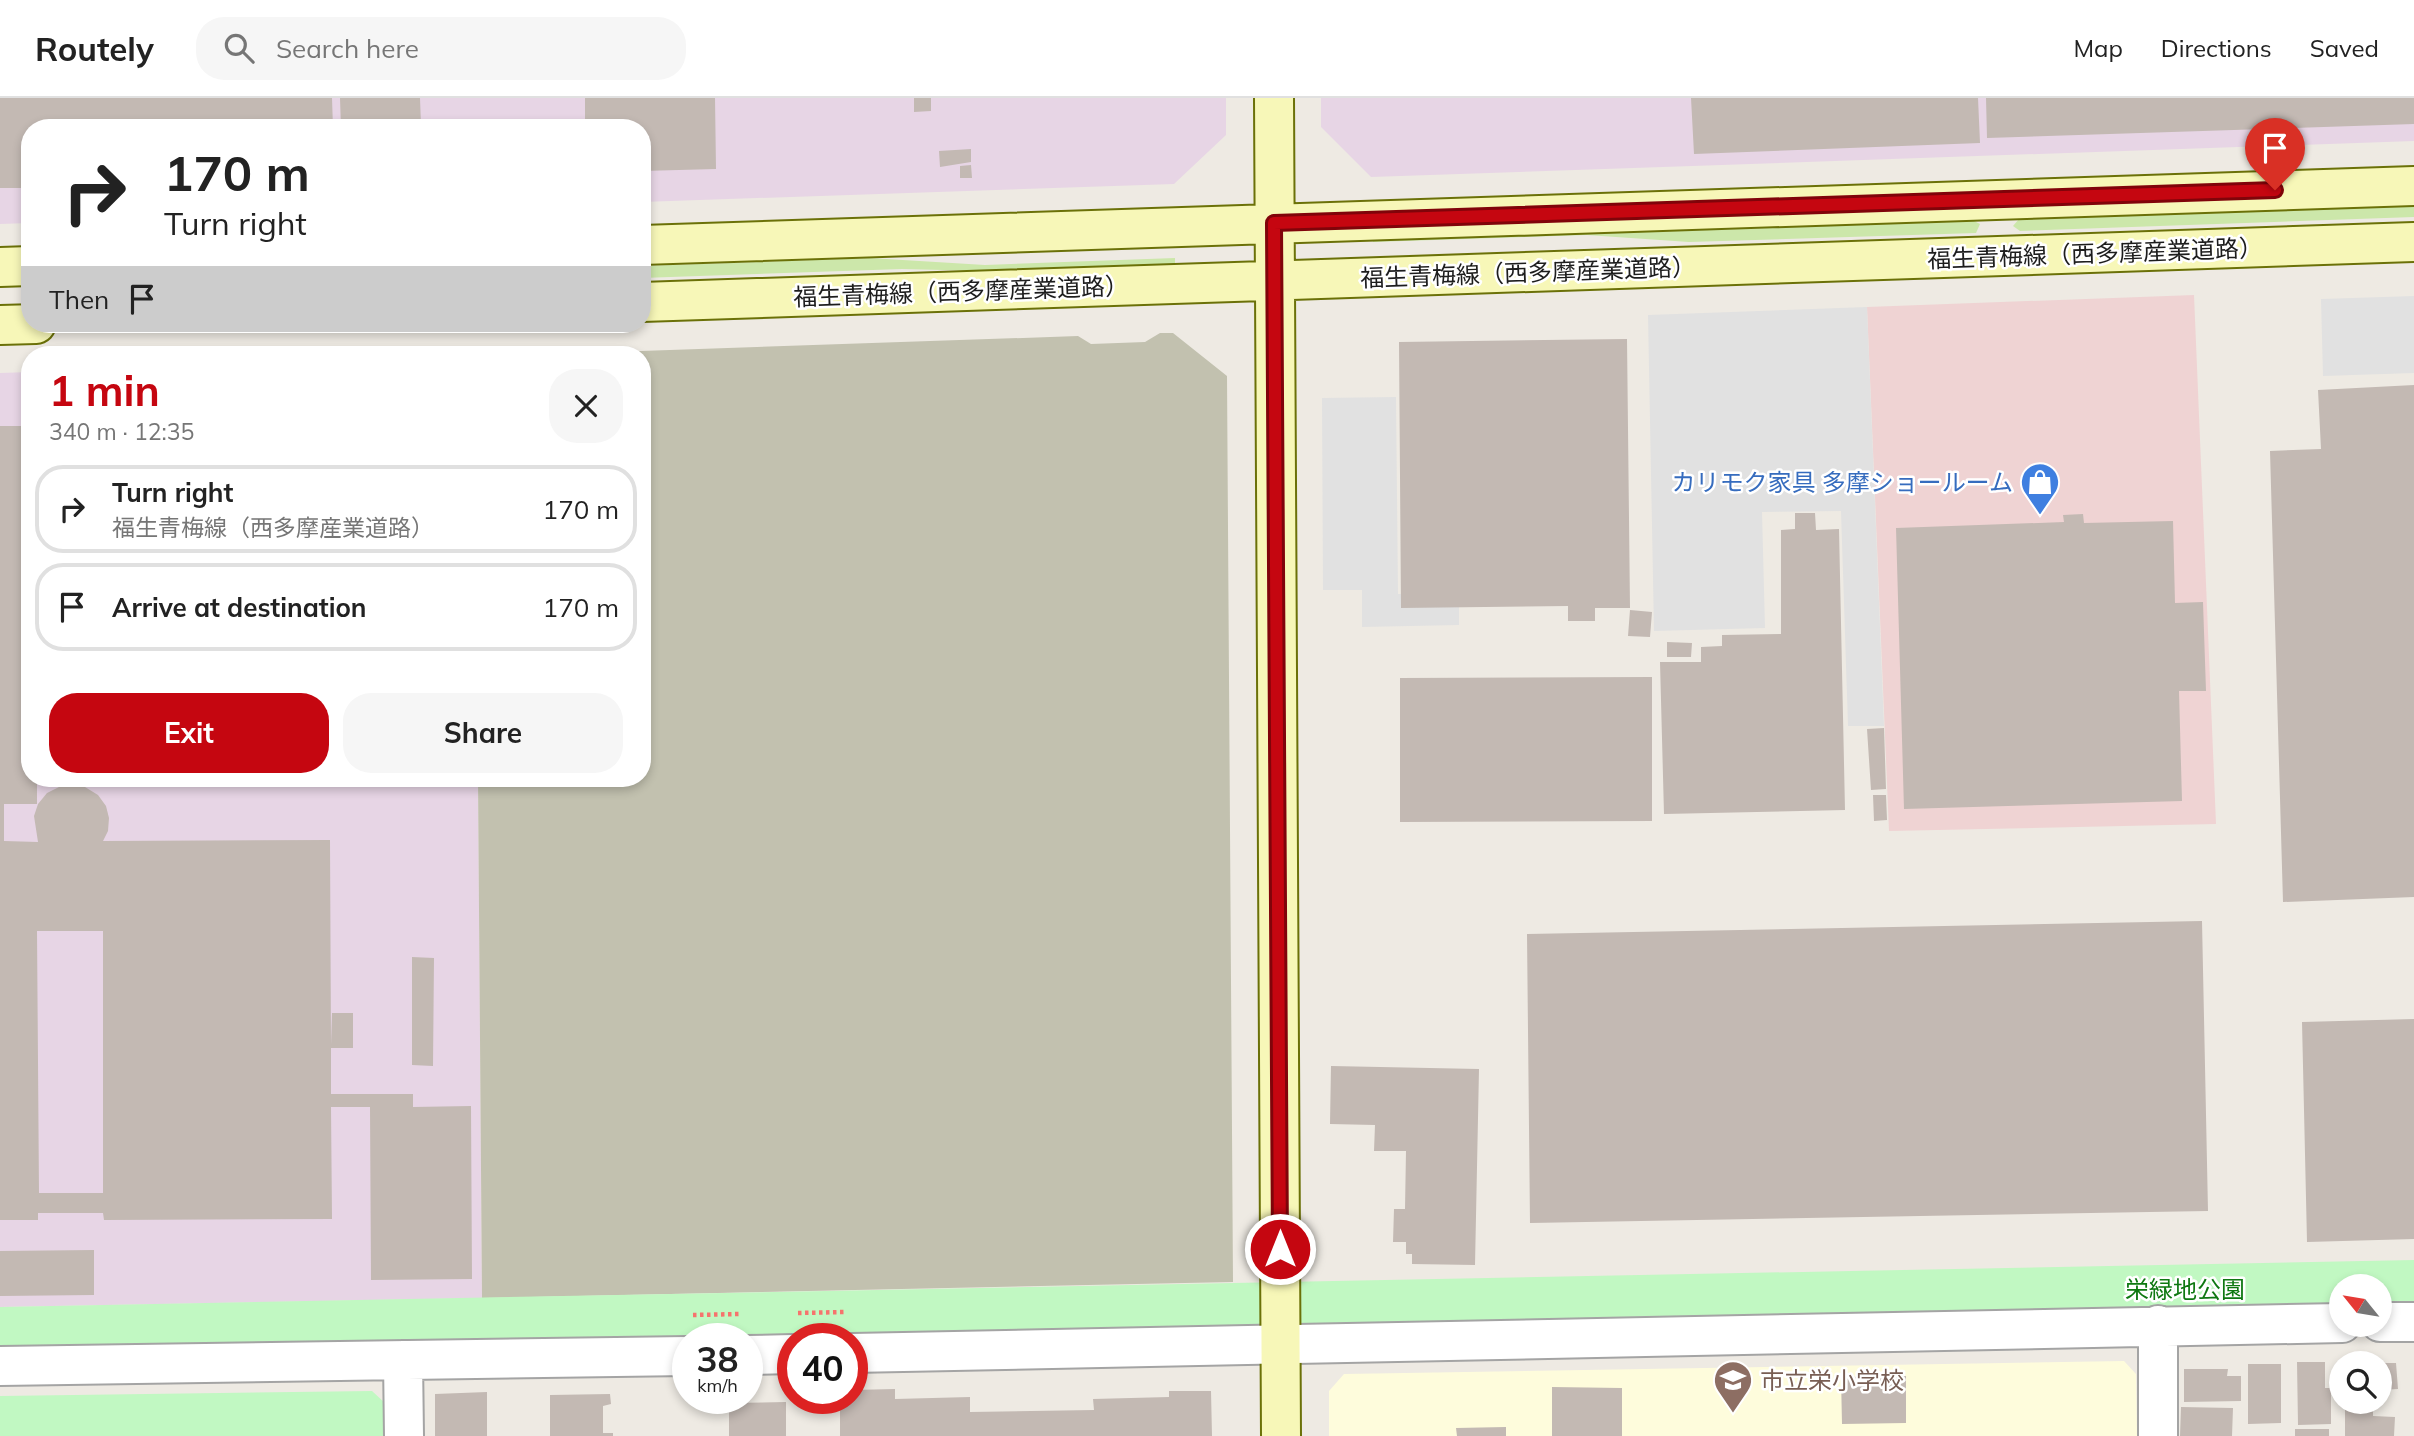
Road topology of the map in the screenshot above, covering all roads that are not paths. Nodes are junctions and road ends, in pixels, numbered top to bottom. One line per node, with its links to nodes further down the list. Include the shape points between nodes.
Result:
1 (1274, 98): 3 (main road)
2 (2414, 186): 3 (main road)
3 (1274, 223): 5 (main road); 8 (main road)
4 (2414, 242): 8 (main road, 福生青梅線（西多摩産業道路）)
5 (651, 245)
6 (21, 266): 7 (main road)
7 (0, 267)
8 (1274, 279): 9 (main road, 福生青梅線（西多摩産業道路）); 16 (main road)
9 (651, 302)
10 (21, 324): 11 (main road)
11 (0, 325)
12 (2392, 1322): 13 (street)
13 (2414, 1322)
14 (2329, 1323): 15 (street)
15 (2158, 1325): 16 (street); 23 (street)
16 (1281, 1345): 17 (street); 22 (main road)
17 (868, 1353)
18 (672, 1356): 19 (street)
19 (403, 1360): 20 (street); 21 (street)
20 (0, 1366)
21 (404, 1436)
22 (1281, 1436)
23 (2158, 1436)

